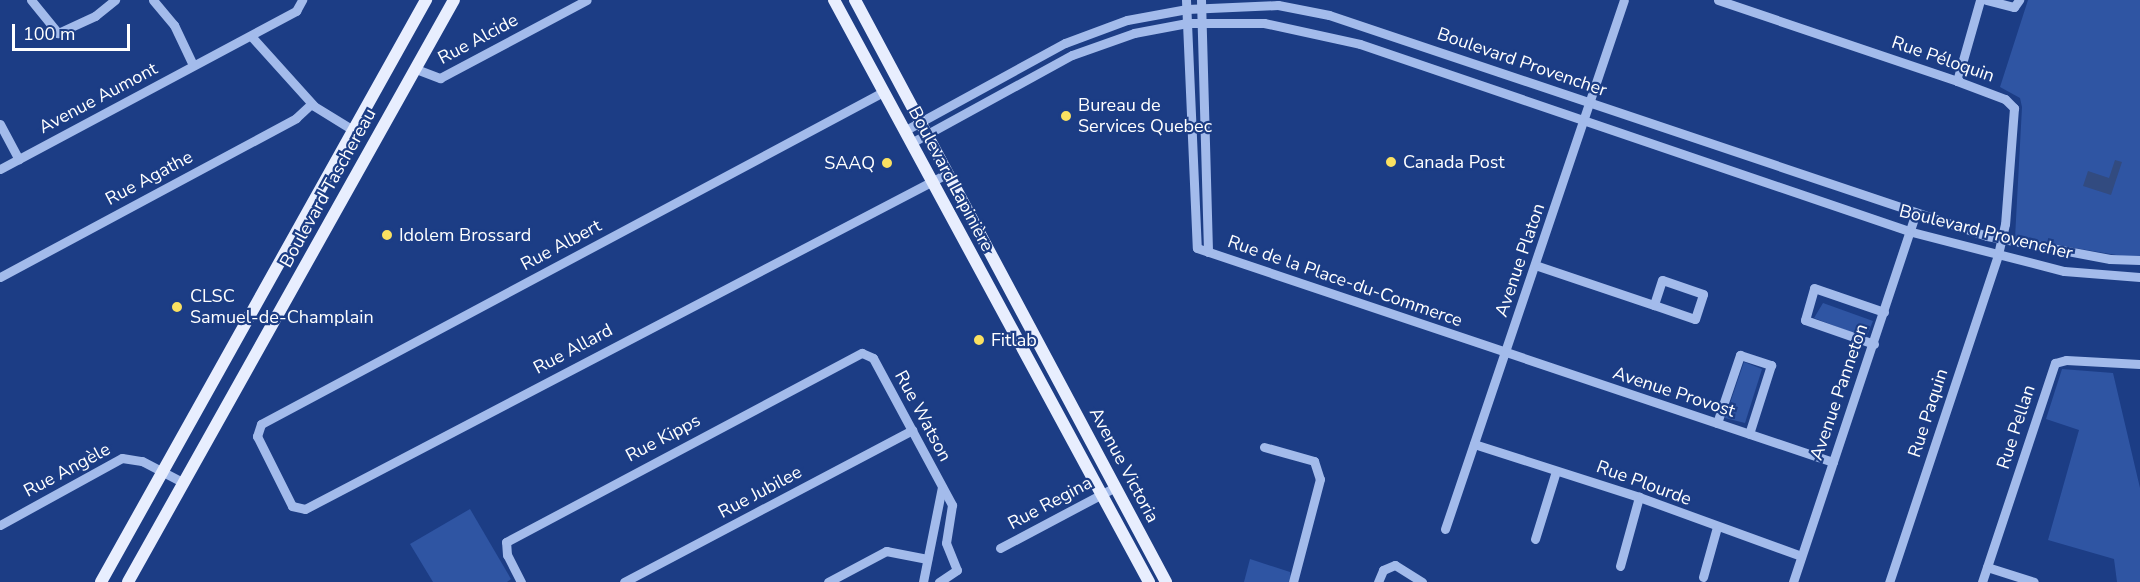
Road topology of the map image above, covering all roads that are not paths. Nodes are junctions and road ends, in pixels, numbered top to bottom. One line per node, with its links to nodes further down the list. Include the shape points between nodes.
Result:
1 (31, 0): 2 (street, via 58,33 95,16)
2 (115, 0)
3 (153, 0): 20 (street, via 174,25)
4 (302, 0): 19 (street, Avenue Aumont, via 296,11)
5 (426, 0): 29 (main road, Boulevard Taschereau)
6 (454, 0): 21 (main road, Boulevard Taschereau)
7 (586, 0): 21 (street, Rue Alcide, via 440,78)
8 (834, 0): 23 (main road, Boulevard Lapinière)
9 (855, 0): 27 (main road, Boulevard Lapinière)
10 (1624, 0): 24 (street, Avenue Platon)
11 (1718, 0): 22 (street, Rue Péloquin)
12 (1980, 0): 22 (street)
13 (1986, 0): 14 (street, via 2014,7)
14 (2019, 0)
15 (1186, 4): 16 (street, Boulevard Provencher); 18 (street, Rue de la Place-du-Commerce); 27 (street, Boulevard Provencher, via 1126,20 1065,43)
16 (1201, 4): 17 (street, Rue de la Place-du-Commerce); 24 (street, Boulevard Provencher, via 1278,5 1329,15)
17 (1202, 22): 18 (street, Boulevard Provencher); 26 (street, Boulevard Provencher, via 1264,22 1329,34); 40 (street, Rue de la Place-du-Commerce)
18 (1187, 23): 31 (street, Boulevard Provencher, via 1134,33 1072,55); 40 (street, Rue de la Place-du-Commerce, via 1197,248)
19 (251, 36): 20 (street, Avenue Aumont); 25 (street)
20 (193, 65): 33 (street, Avenue Aumont)
21 (416, 69): 63 (main road, Boulevard Taschereau)
22 (1957, 81): 39 (street, Rue Péloquin, via 2005,99 2014,108)
23 (883, 92): 30 (main road, Boulevard Lapinière); 55 (street, Rue Albert)
24 (1590, 103): 26 (street, Avenue Platon); 37 (street, Boulevard Provencher)
25 (312, 104): 29 (street); 44 (street, Rue Agathe, via 296,118)
26 (1584, 119): 38 (street, Boulevard Provencher); 43 (street, Avenue Platon)
27 (921, 122): 30 (street, Boulevard Provencher); 31 (main road, Boulevard Lapinière)
28 (0, 124): 33 (street)
29 (353, 130): 61 (main road, Boulevard Taschereau)
30 (904, 131): 32 (main road, Boulevard Lapinière)
31 (928, 134): 32 (street, Boulevard Provencher); 35 (main road, Boulevard Lapinière)
32 (911, 143): 36 (main road, Boulevard Lapinière)
33 (19, 159): 34 (street, Avenue Aumont)
34 (0, 170)
35 (946, 174): 36 (street, Rue Allard); 52 (main road, Boulevard Lapinière)
36 (931, 181): 53 (main road, Boulevard Lapinière); 55 (street, Rue Allard, via 303,510 291,504)
37 (1916, 213): 38 (street, Avenue Panneton); 39 (street, Boulevard Provencher)
38 (1912, 232): 41 (street, Boulevard Provencher); 47 (street, Avenue Panneton)
39 (2002, 239): 41 (street, Rue Péloquin); 42 (street, Boulevard Provencher, via 2110,259)
40 (1208, 252): 49 (street, Rue de la Place-du-Commerce)
41 (1998, 255): 45 (street, Boulevard Provencher, via 2064,271); 91 (street, Rue Paquin)
42 (2140, 260)
43 (1535, 266): 46 (street); 49 (street, Avenue Platon)
44 (0, 277)
45 (2140, 277)
46 (1654, 305): 46 (street, via 1695,319 1703,294 1662,280)
47 (1884, 312): 48 (street, Avenue Panneton); 48 (street, via 1814,288 1805,320)
48 (1874, 344): 60 (street, Avenue Panneton)
49 (1506, 353): 54 (street, Avenue Provost); 58 (street, Avenue Platon)
50 (875, 361): 56 (street, Rue Watson); 80 (street, Rue Kipps, via 868,354 854,356 518,534 505,548)
51 (2140, 364): 76 (street, Rue Pellan, via 2066,360 2055,363)
52 (1050, 366): 65 (main road, Avenue Victoria)
53 (1036, 375): 66 (main road, Avenue Victoria)
54 (1717, 423): 57 (street, Avenue Provost); 57 (street, via 1740,355 1770,365)
55 (256, 430)
56 (912, 430): 64 (street, Rue Watson); 81 (street, Rue Jubilee)
57 (1749, 434): 60 (street, Avenue Provost)
58 (1474, 444): 62 (street, Rue Plourde); 70 (street, Avenue Platon)
59 (1264, 447): 87 (street, via 1314,461 1320,479)
60 (1833, 462): 73 (street, Avenue Panneton)
61 (163, 471): 63 (street, Rue Angèle); 68 (street, Rue Angèle, via 134,459 118,459); 78 (main road, Boulevard Taschereau)
62 (1556, 471): 67 (street, Rue Plourde); 71 (street)
63 (184, 483): 79 (main road, Boulevard Taschereau)
64 (942, 487): 74 (street, Rue Watson); 84 (street, Rue Watson, via 952,505 946,543 958,566 954,574)
65 (1115, 487): 66 (street, Rue Regina); 86 (main road, Avenue Victoria)
66 (1101, 495): 72 (street, Rue Regina); 85 (main road, Avenue Victoria)
67 (1639, 497): 69 (street, Rue Plourde); 75 (street)
68 (0, 525)
69 (1717, 527): 73 (street, Rue Plourde); 77 (street)
70 (1445, 529)
71 (1535, 538)
72 (1000, 548)
73 (1801, 556): 90 (street, Avenue Panneton)
74 (927, 559): 82 (street, via 886,551); 83 (street, Rue Watson)
75 (1620, 566)
76 (1987, 567): 92 (street, Rue Pellan); 93 (street)
77 (1703, 577)
78 (101, 582)
79 (128, 582)
80 (521, 582)
81 (624, 582)
82 (828, 582)
83 (923, 582)
84 (939, 582)
85 (1149, 582)
86 (1166, 582)
87 (1293, 582)
88 (1378, 582): 89 (street, via 1383,570 1395,565)
89 (1422, 582)
90 (1793, 582)
91 (1889, 582)
92 (1982, 582)
93 (2034, 582)

